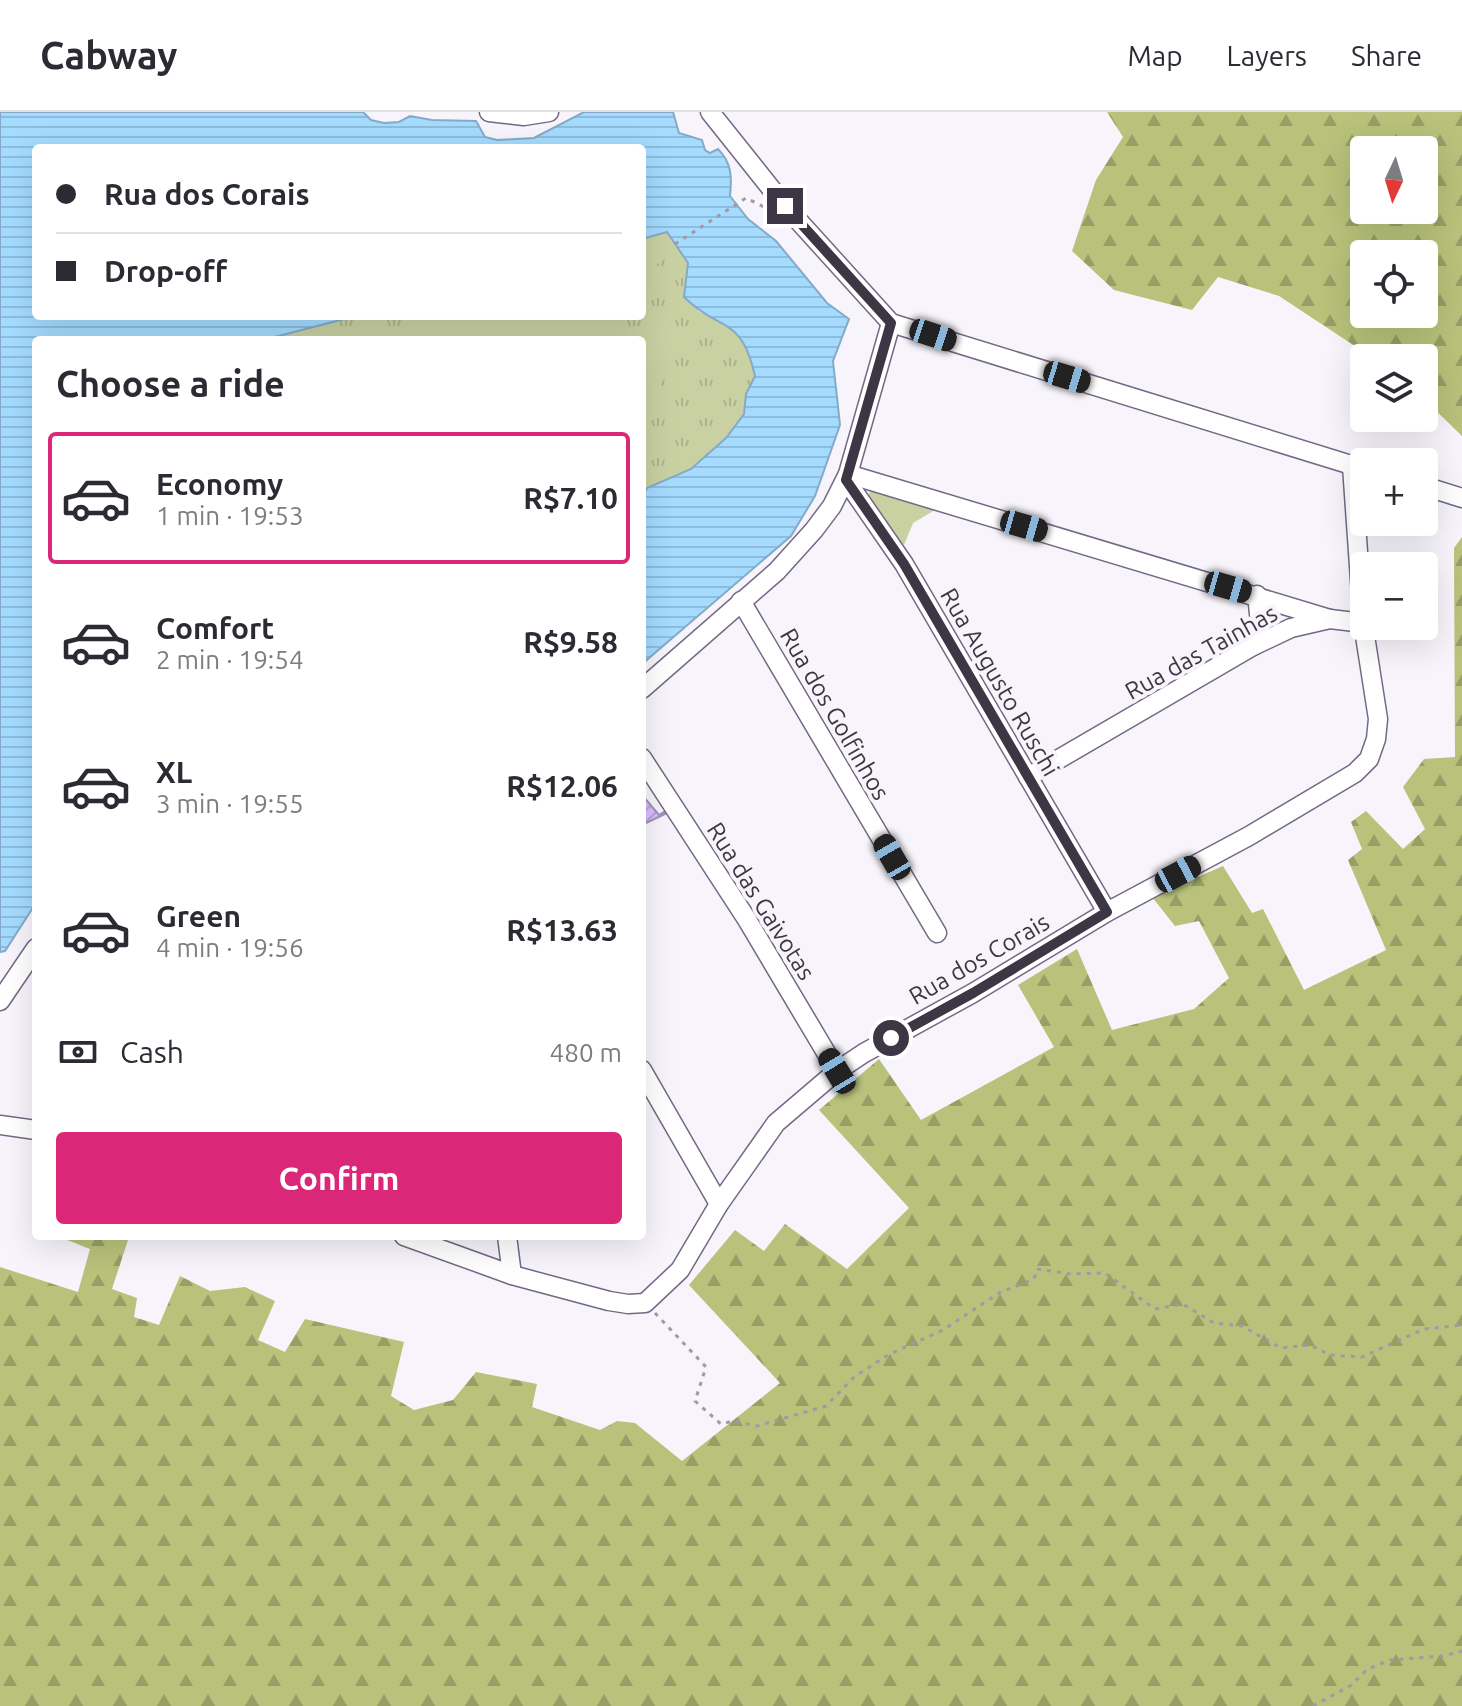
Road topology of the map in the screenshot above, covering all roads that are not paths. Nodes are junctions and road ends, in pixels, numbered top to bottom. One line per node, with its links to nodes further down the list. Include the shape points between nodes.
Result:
1 (489, 112): 2 (street)
2 (549, 112)
3 (710, 112): 4 (street, via 785,206)
4 (891, 323): 5 (street); 6 (street)
5 (1350, 465)
6 (847, 477): 9 (street); 10 (street, via 814,530); 17 (street, Rua Augusto Ruschi)
7 (1438, 490): 8 (street)
8 (1462, 498)
9 (1257, 595): 11 (street); 14 (street, via 1260,623)
10 (741, 601): 15 (street); 19 (street, Rua dos Golfinhos)
11 (1330, 619): 12 (street, Rua das Tainhas); 14 (street, Rua das Tainhas, via 1291,628)
12 (1350, 621)
13 (1366, 640): 18 (street, Rua dos Corais, via 1378,719 1369,759 1355,773 1249,836)
14 (1253, 646): 17 (street, Rua das Tainhas)
15 (646, 685)
16 (646, 764): 22 (street, Rua das Gaivotas)
17 (1028, 777): 18 (street, Rua Augusto Ruschi)
18 (1107, 912): 22 (street, Rua dos Corais)
19 (937, 933)
20 (32, 954): 21 (street)
21 (0, 1001)
22 (837, 1071): 26 (street, Rua dos Corais, via 776,1123)
23 (646, 1077): 26 (street)
24 (0, 1121): 25 (street)
25 (32, 1129)
26 (719, 1204): 29 (street, Rua dos Corais, via 680,1270 645,1303 609,1301)
27 (415, 1240): 29 (street)
28 (508, 1240): 29 (street)
29 (512, 1275)

